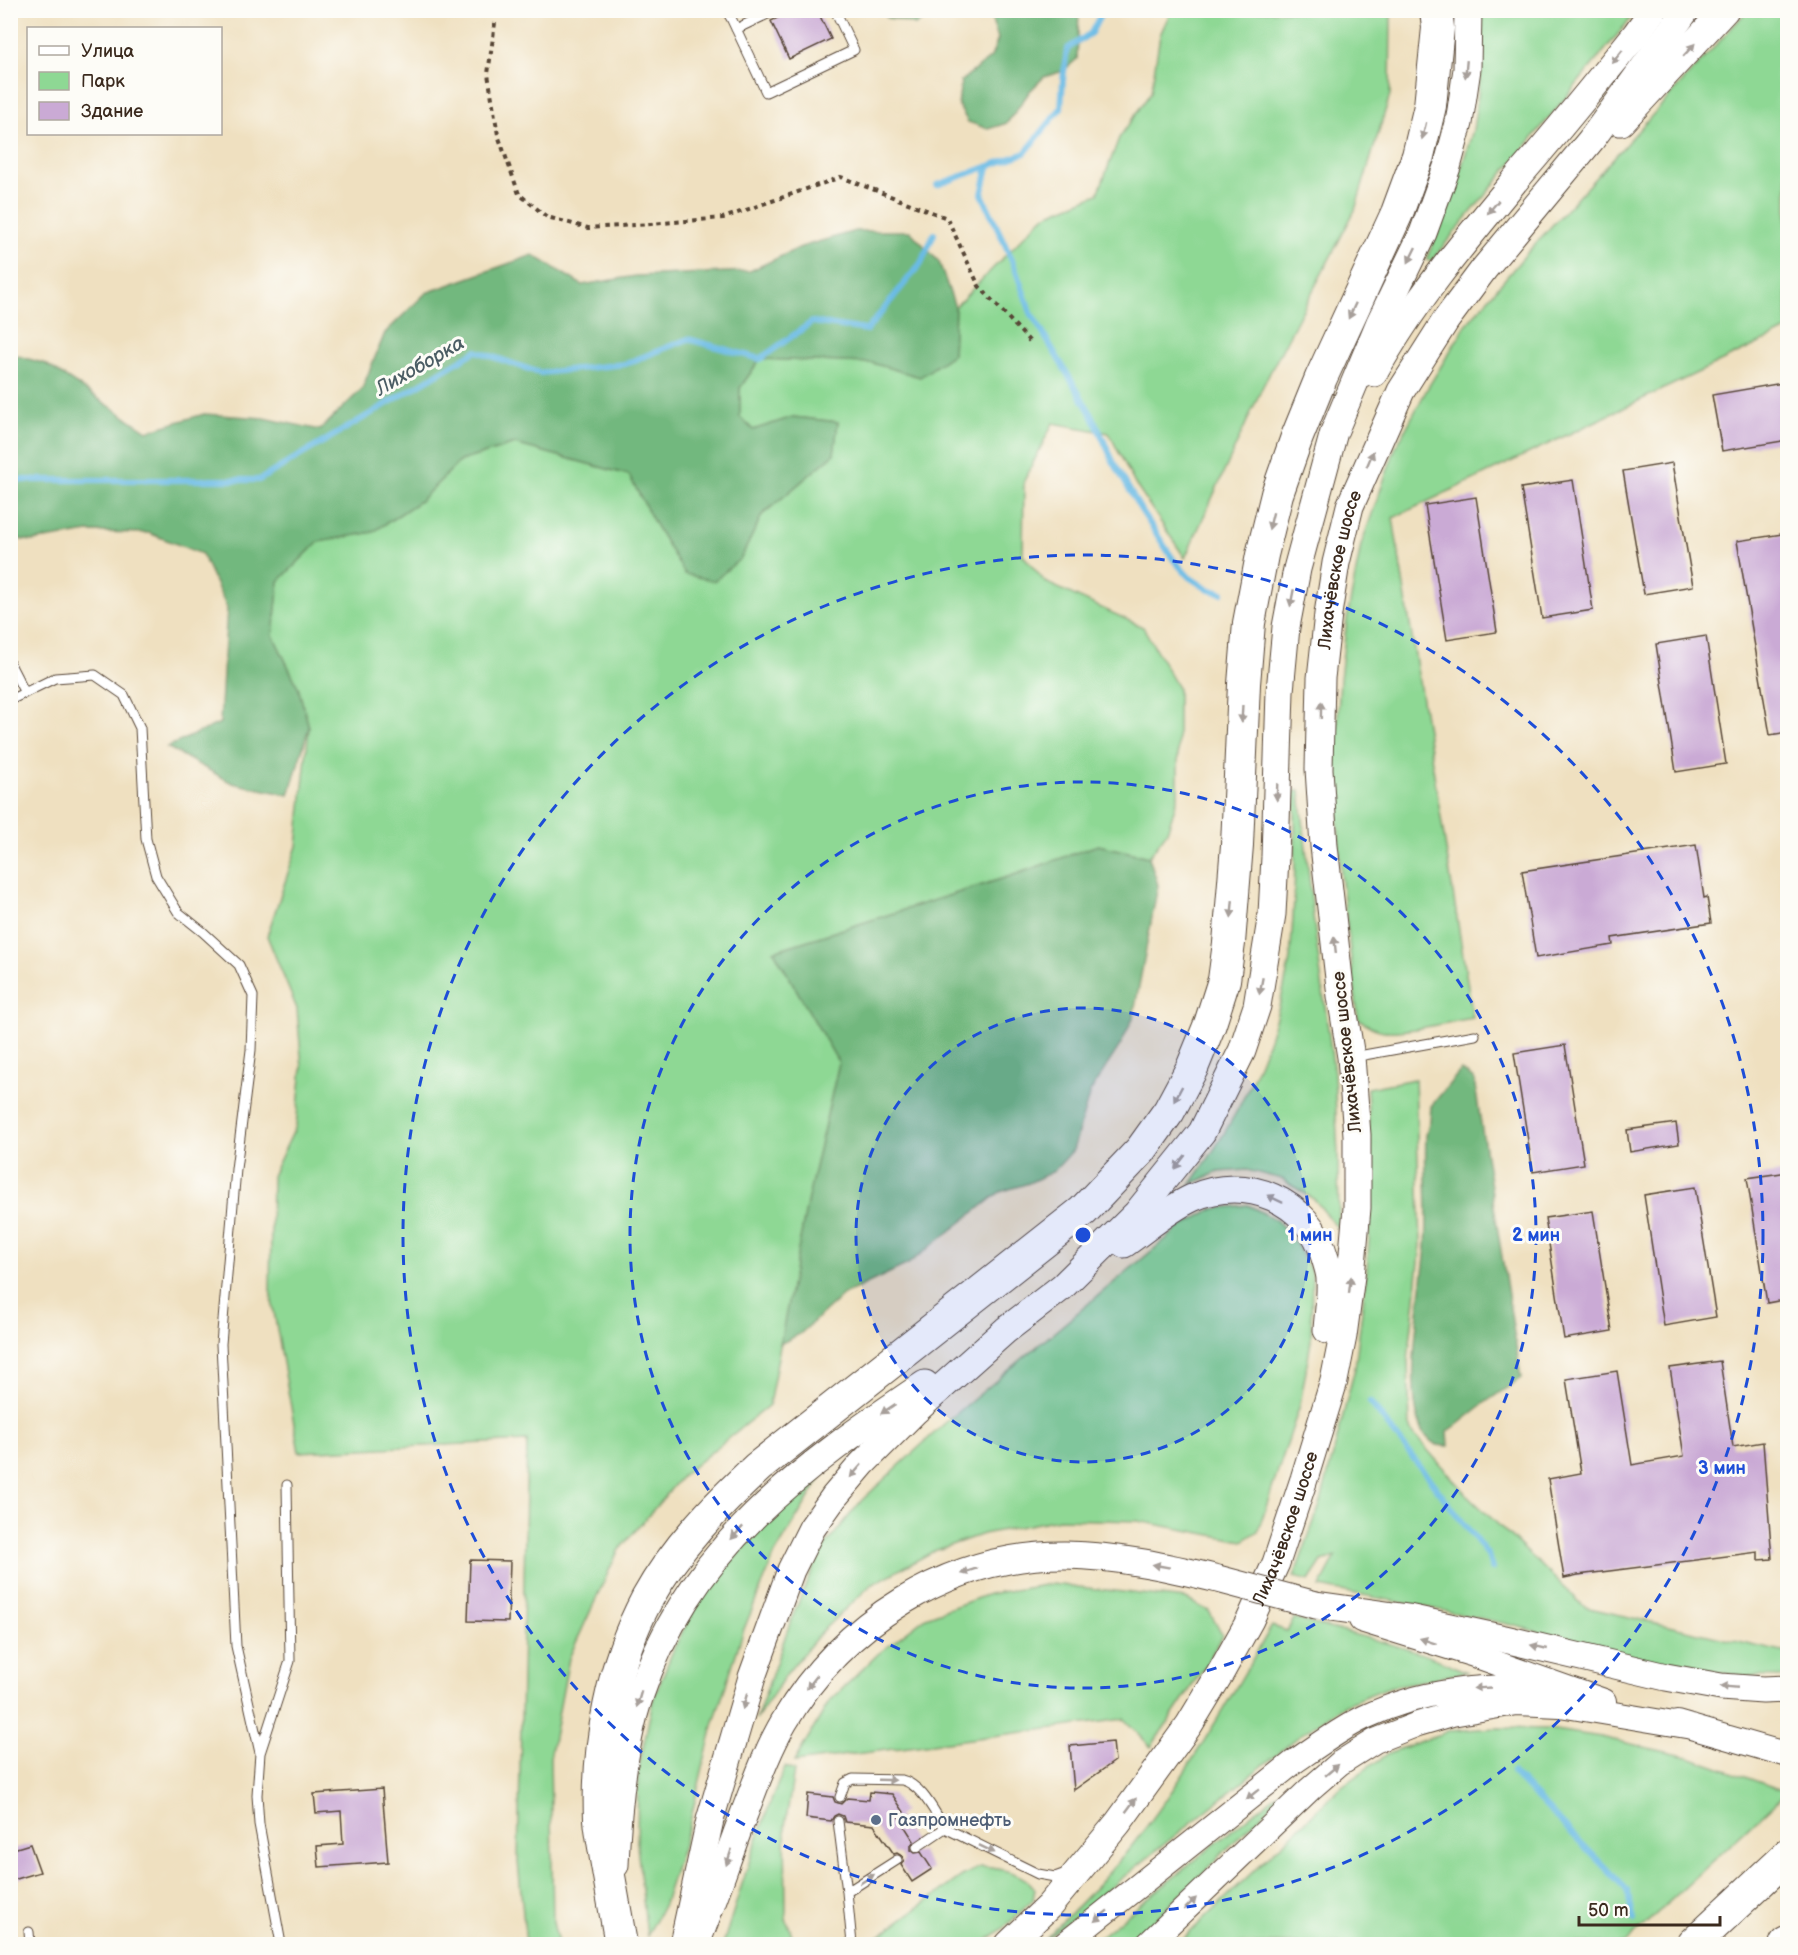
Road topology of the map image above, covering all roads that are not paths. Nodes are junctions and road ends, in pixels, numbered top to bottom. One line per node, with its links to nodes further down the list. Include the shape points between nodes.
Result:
1 (523, 10): 10 (lane)
2 (726, 10): 11 (lane)
3 (777, 10): 11 (lane)
4 (835, 10): 11 (lane, via 854,50 766,92)
5 (1436, 10): 37 (highway, one-way to 37, via 1438,28 1430,106 1418,156 1397,213 1297,437 1262,555 1245,664 1237,845 1224,980 1192,1068 1169,1111 1141,1150 1083,1211 758,1467 702,1522 666,1570 633,1631 614,1683 606,1728 600,1821)
6 (1468, 10): 13 (main road, one-way to 13, via 1467,69 1459,123 1447,166 1423,233 1334,432)
7 (1653, 10): 13 (main road, one-way to 13, via 1419,300 1359,401)
8 (1686, 10): 12 (main road)
9 (1725, 10): 12 (main road, one-way to 9, via 1638,105)
10 (497, 11)
11 (736, 29)
12 (1545, 196): 18 (main road, Лихачёвское шоссе, one-way to 12, via 1324,846 1319,769 1321,678 1336,563 1350,507 1401,391 1477,278)
13 (1322, 481): 19 (main road, one-way to 19, via 1286,627 1272,914 1250,1029 1202,1132 1137,1214)
14 (10, 664): 15 (lane)
15 (25, 693): 16 (lane); 27 (lane, via 55,678 95,675 124,695 140,728 146,838 156,876 178,912 238,965 253,996 221,1344 236,1646)
16 (10, 700)
17 (1475, 1035): 18 (lane)
18 (1351, 1057): 21 (main road, Лихачёвское шоссе, one-way to 18, via 1334,1381 1351,1276 1357,1209)
19 (1062, 1287): 20 (main road); 21 (main road, one-way to 19, via 1330,1278 1323,1250 1312,1230 1299,1214 1278,1199 1256,1191 1229,1189 1192,1198)
20 (1006, 1330): 37 (main road, one-way to 37, via 819,1458 750,1519 696,1582 656,1654 639,1696 620,1789); 42 (main road, one-way to 42, via 862,1464 812,1528 791,1570 752,1677 710,1820)
21 (1314, 1445): 33 (main road, Лихачёвское шоссе, one-way to 21, via 1189,1725 1250,1620 1276,1563)
22 (287, 1485): 27 (lane, via 290,1661)
23 (1318, 1606): 24 (main road, one-way to 23, via 1721,1687 1420,1621); 25 (street, one-way to 23, via 1471,1654); 43 (main road, one-way to 43, bridge, via 1165,1566 1066,1555 986,1565 922,1589 852,1637 825,1665 783,1723 762,1767)
24 (1788, 1689)
25 (1602, 1701): 26 (street); 46 (street, one-way to 46, via 1543,1688 1461,1689 1424,1696 1363,1718 1294,1762)
26 (1692, 1727): 28 (street); 47 (street, one-way to 26, via 1340,1763 1376,1741 1418,1724 1516,1703)
27 (260, 1753): 40 (lane, via 260,1824)
28 (1788, 1755)
29 (840, 1797): 31 (lane, one-way to 31, via 845,1784 853,1779 910,1782)
30 (838, 1821): 36 (lane)
31 (945, 1828): 32 (lane); 33 (lane, one-way to 33, via 1038,1874 1054,1877 1070,1872)
32 (917, 1846)
33 (1095, 1852): 45 (main road, Лихачёвское шоссе, via 1049,1906)
34 (1788, 1855): 48 (highway)
35 (897, 1860): 36 (lane, one-way to 35)
36 (847, 1892): 44 (lane)
37 (613, 1902): 41 (highway)
38 (29, 1932): 39 (lane)
39 (30, 1944)
40 (280, 1944)
41 (621, 1944)
42 (683, 1944)
43 (695, 1944)
44 (852, 1944)
45 (1009, 1944)
46 (1065, 1944)
47 (1148, 1944)
48 (1693, 1944)

